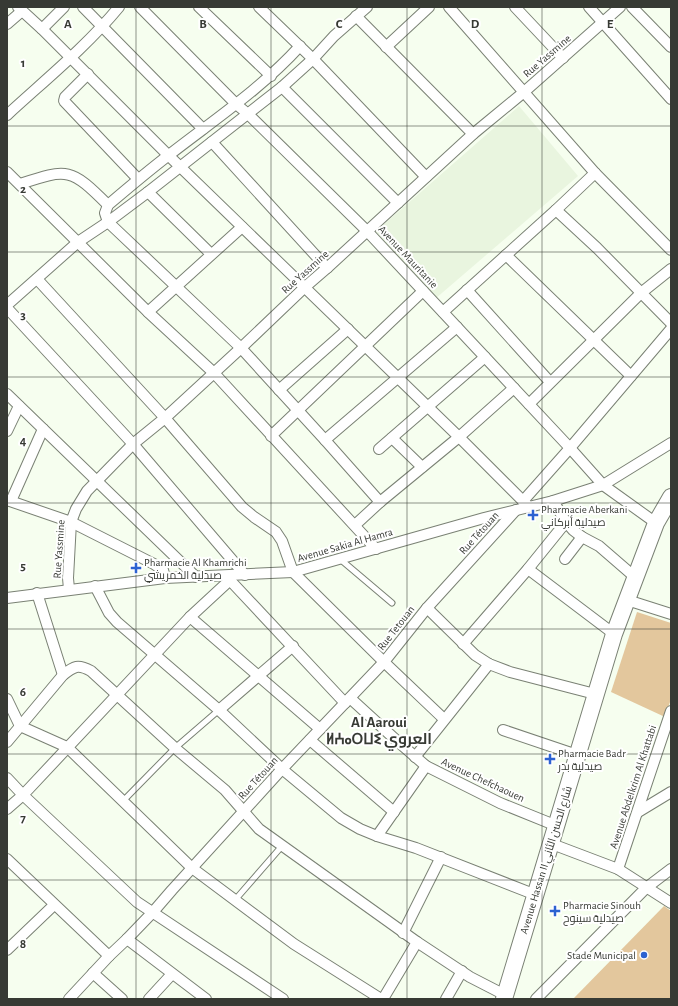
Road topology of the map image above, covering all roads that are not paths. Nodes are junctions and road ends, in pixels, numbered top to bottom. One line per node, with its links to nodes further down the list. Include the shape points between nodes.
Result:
1 (64, 7): 19 (street)
2 (82, 7): 18 (street)
3 (119, 7): 18 (street)
4 (140, 7): 31 (street, Avenue Mauritanie)
5 (200, 7): 27 (street)
6 (259, 7): 20 (street)
7 (367, 7): 15 (street)
8 (429, 7): 22 (street)
9 (449, 7): 29 (street)
10 (515, 7): 25 (street)
11 (589, 7): 16 (street)
12 (620, 7): 16 (street, Rue Yassmine)
13 (632, 7): 21 (street)
14 (20, 9): 17 (street); 19 (street)
15 (356, 16): 22 (street); 24 (street)
16 (603, 23): 25 (street, Rue Yassmine); 30 (street)
17 (7, 24)
18 (102, 27): 23 (street); 34 (street)
19 (42, 29): 23 (street)
20 (300, 46): 24 (street); 27 (street)
21 (671, 46)
22 (386, 47): 35 (street)
23 (71, 57): 26 (street); 33 (street)
24 (313, 58): 28 (street); 41 (street)
25 (563, 58): 29 (street, Rue Yassmine)
26 (88, 74): 37 (street); 42 (street, via 64,101)
27 (271, 76): 31 (street)
28 (282, 87): 32 (street); 45 (street)
29 (524, 92): 35 (street, Rue Yassmine); 40 (street)
30 (671, 99)
31 (236, 104): 32 (street, Avenue Mauritanie); 34 (street)
32 (248, 114): 36 (street); 50 (street, Avenue Mauritanie)
33 (7, 115)
34 (203, 129): 37 (street)
35 (473, 134): 41 (street, Rue Yassmine)
36 (212, 142): 38 (street); 55 (street)
37 (168, 155): 38 (street); 42 (street)
38 (180, 166): 44 (street); 49 (street)
39 (7, 172): 43 (street)
40 (595, 173): 47 (street); 52 (street)
41 (426, 177): 45 (street, Rue Yassmine)
42 (138, 179): 46 (street)
43 (20, 184): 46 (street, via 55,174 71,175 86,183); 51 (street)
44 (148, 192): 48 (street); 53 (street)
45 (398, 203): 50 (street, Rue Yassmine)
46 (108, 204): 48 (street, via 105,213)
47 (556, 210): 54 (street); 62 (street)
48 (108, 222): 51 (street); 58 (street)
49 (242, 227): 53 (street); 59 (street)
50 (367, 231): 55 (street, Rue Yassmine); 61 (street, Avenue Mauritanie)
51 (78, 242): 57 (street); 65 (street)
52 (671, 250)
53 (212, 254): 58 (street)
54 (506, 255): 60 (street); 71 (street)
55 (327, 268): 59 (street, Rue Yassmine)
56 (671, 269): 62 (street)
57 (37, 279): 63 (street); 86 (street)
58 (176, 286): 65 (street); 73 (street)
59 (305, 287): 69 (street); 73 (street, Rue Yassmine)
60 (467, 290): 66 (street); 78 (street)
61 (423, 291): 66 (street, Avenue Mauritanie); 72 (street)
62 (641, 293): 67 (street); 71 (street)
63 (7, 305)
64 (7, 308): 94 (street)
65 (148, 312): 75 (street)
66 (443, 312): 68 (street, Avenue Mauritanie)
67 (671, 324)
68 (457, 327): 74 (street, Avenue Mauritanie); 77 (street)
69 (348, 329): 72 (street); 80 (street)
70 (671, 329): 76 (street, Rue Tétouan)
71 (593, 339): 76 (street); 78 (street)
72 (366, 346): 77 (street); 85 (street)
73 (241, 348): 75 (street, Rue Yassmine); 80 (street)
74 (485, 357): 79 (street, Avenue Mauritanie); 84 (street)
75 (214, 373): 86 (street, Rue Yassmine); 89 (street)
76 (631, 376): 95 (street, Rue Tétouan)
77 (397, 377): 84 (street); 92 (street)
78 (550, 382): 82 (street)
79 (514, 388): 82 (street, Avenue Mauritanie); 90 (street)
80 (279, 390): 85 (street)
81 (7, 394): 83 (street)
82 (529, 404): 95 (street, Avenue Mauritanie)
83 (19, 406): 87 (street); 88 (street)
84 (428, 408): 90 (street); 91 (street)
85 (298, 410): 89 (street); 92 (street)
86 (165, 418): 94 (street, Rue Yassmine); 114 (street, via 242,507 276,532)
87 (43, 429): 98 (street); 101 (street)
88 (7, 431)
89 (271, 436): 108 (street)
90 (459, 437): 97 (street); 104 (street)
91 (392, 438): 96 (street); 97 (street)
92 (325, 440): 103 (street)
93 (671, 443): 99 (street, Avenue Sakia Al Hamra)
94 (133, 444): 98 (street, Rue Yassmine); 115 (street)
95 (570, 448): 99 (street, Avenue Mauritanie); 104 (street, Rue Tétouan)
96 (379, 449)
97 (422, 467): 103 (street)
98 (96, 481): 105 (street, Rue Yassmine, via 81,500); 116 (street)
99 (604, 485): 102 (street, Avenue Sakia Al Hamra); 107 (street, Avenue Mauritanie)
100 (671, 498): 107 (main road, Avenue Hassan II شارع الحسن الثاني)
101 (9, 501): 105 (street)
102 (553, 501): 104 (street, Avenue Sakia Al Hamra); 106 (street)
103 (380, 502): 108 (street)
104 (523, 505): 110 (street, Avenue Sakia Al Hamra); 126 (street, Rue Tétouan)
105 (71, 522): 118 (street, via 154,564 163,570); 121 (street, Rue Yassmine)
106 (566, 522): 109 (street); 113 (street)
107 (656, 523): 119 (main road, Avenue Hassan II شارع الحسن الثاني)
108 (355, 526): 110 (street)
109 (582, 537): 112 (street); 119 (street, via 599,546)
110 (376, 549): 111 (street, Avenue Sakia Al Hamra)
111 (340, 559): 114 (street, Avenue Sakia Al Hamra); 125 (lane)
112 (565, 559)
113 (528, 569): 129 (street); 130 (street)
114 (294, 572): 115 (street, Avenue Sakia Al Hamra); 133 (street)
115 (246, 575): 117 (street, Avenue Sakia Al Hamra)
116 (196, 577): 117 (street, Avenue Sakia Al Hamra); 118 (street, Avenue Sakia Al Hamra)
117 (228, 577): 128 (street); 131 (street, Avenue Chefchaouen)
118 (165, 578): 120 (street, Avenue Sakia Al Hamra)
119 (636, 578): 124 (main road, Avenue Hassan II شارع الحسن الثاني)
120 (95, 586): 121 (street, Avenue Sakia Al Hamra); 132 (street, via 108,613)
121 (69, 589): 122 (street, Avenue Sakia Al Hamra)
122 (37, 593): 123 (street, Avenue Sakia Al Hamra); 135 (street)
123 (7, 598)
124 (627, 600): 127 (street); 129 (main road, Avenue Hassan II شارع الحسن الثاني)
125 (392, 603)
126 (427, 608): 130 (street); 133 (street, Rue Tetouan)
127 (671, 614)
128 (190, 617): 132 (street); 136 (street)
129 (614, 634): 137 (main road, Avenue Hassan II شارع الحسن الثاني)
130 (463, 644): 134 (street)
131 (293, 646): 136 (street); 140 (street, Avenue Chefchaouen)
132 (155, 655): 138 (street); 141 (street)
133 (384, 662): 140 (street, Rue Tétouan); 143 (street)
134 (489, 664): 137 (street); 143 (street)
135 (63, 675): 138 (street, via 78,666 83,667); 144 (street)
136 (259, 676): 141 (street); 145 (street)
137 (595, 694): 151 (main road, Avenue Hassan II شارع الحسن الثاني)
138 (117, 696): 149 (street); 150 (street)
139 (7, 699): 144 (street)
140 (348, 700): 145 (street, Rue Tétouan); 152 (street, Avenue Chefchaouen)
141 (219, 710): 150 (lane); 154 (street)
142 (671, 711): 162 (street, Avenue Abdelkrim Al Khattabi)
143 (444, 719): 152 (street)
144 (20, 726): 148 (street); 149 (street)
145 (320, 729): 147 (street, Rue Tétouan)
146 (503, 730): 151 (street)
147 (310, 740): 154 (street, Rue Tétouan); 161 (street)
148 (7, 742)
149 (67, 747): 157 (street); 158 (street)
150 (175, 748): 158 (lane); 160 (street, via 224,790)
151 (577, 755): 163 (main road, Avenue Hassan II شارع الحسن الثاني)
152 (415, 756): 153 (street, Avenue Chefchaouen)
153 (426, 766): 161 (street); 163 (street, Avenue Chefchaouen, via 500,803)
154 (282, 769): 160 (street, Rue Tétouan); 164 (street, via 341,818)
155 (7, 778): 157 (street)
156 (671, 792): 162 (street)
157 (23, 795): 159 (street); 177 (street, via 114,882 137,902)
158 (123, 801): 169 (street)
159 (7, 809)
160 (244, 811): 166 (street, via 259,829); 169 (street, Rue Tétouan)
161 (394, 812): 164 (street)
162 (638, 812): 170 (street, Avenue Abdelkrim Al Khattabi)
163 (557, 826): 165 (main road, Avenue Hassan II شارع الحسن الثاني)
164 (377, 836): 167 (street)
165 (552, 844): 170 (street); 173 (main road, Avenue Hassan II شارع الحسن الثاني)
166 (282, 846): 174 (lane); 178 (street)
167 (440, 857): 173 (street); 178 (street)
168 (7, 860): 176 (street)
169 (192, 868): 174 (street); 177 (street, Rue Tétouan)
170 (618, 869): 172 (street)
171 (671, 869): 172 (street)
172 (646, 888): 175 (street); 194 (street)
173 (536, 895): 186 (main road, Avenue Hassan II شارع الحسن الثاني)
174 (235, 900): 192 (street, via 294,944)
175 (671, 904)
176 (54, 905): 181 (street); 182 (street)
177 (154, 912): 179 (street, Rue Tétouan); 191 (street)
178 (403, 932): 180 (street)
179 (127, 939): 182 (street, Rue Tétouan); 185 (street)
180 (417, 942): 183 (street); 192 (street)
181 (7, 950)
182 (109, 956): 184 (street, Rue Tétouan)
183 (462, 971): 186 (street); 193 (street)
184 (94, 973): 187 (street, Rue Tétouan); 188 (street)
185 (172, 974): 189 (street); 190 (street)
186 (504, 997)
187 (69, 999)
188 (122, 999)
189 (149, 999)
190 (206, 999)
191 (283, 999)
192 (382, 999)
193 (446, 999)
194 (536, 999)

